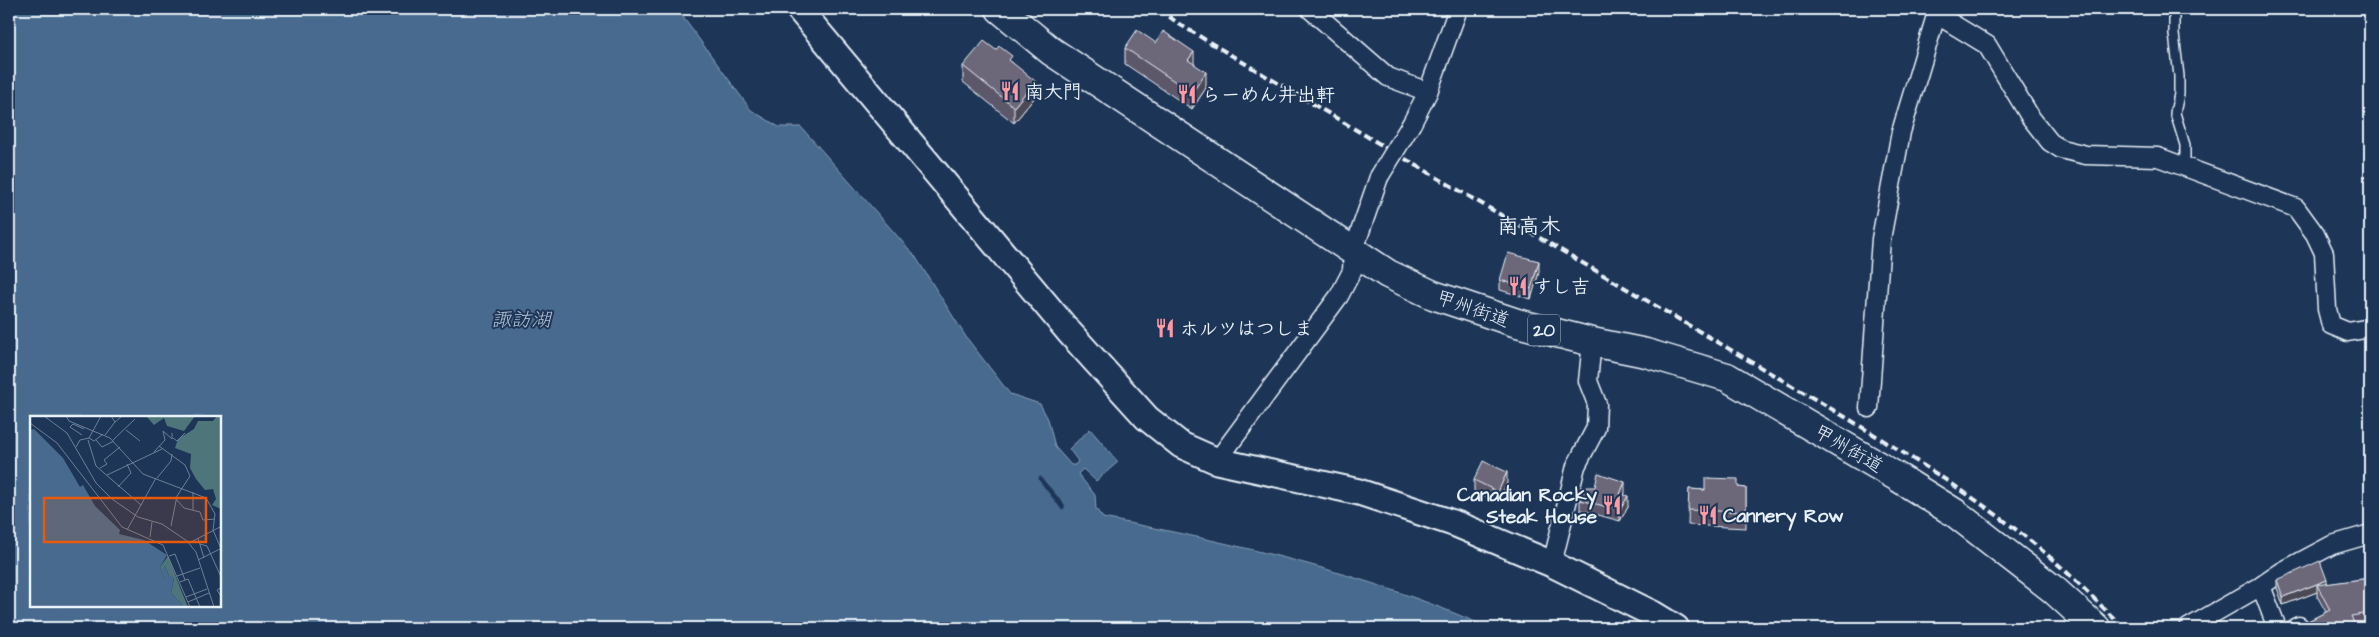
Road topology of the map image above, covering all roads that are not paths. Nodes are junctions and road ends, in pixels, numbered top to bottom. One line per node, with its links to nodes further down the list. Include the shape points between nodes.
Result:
1 (798, 9): 13 (street, via 1068,332 1141,411 1181,445)
2 (1000, 9): 9 (highway, 甲州街道 / 20, via 1051,51)
3 (1310, 9): 7 (street, via 1388,77)
4 (1458, 9): 7 (street)
5 (2174, 9): 8 (lane, via 2179,76 2175,114 2186,145)
6 (1937, 11): 8 (street, via 1987,45 2031,118 2050,142 2086,155 2158,157); 12 (street, via 1901,132 1881,239)
7 (1428, 92): 9 (street, bridge, via 1379,177)
8 (2186, 169): 10 (street, via 2296,208 2324,253 2327,310 2331,325 2348,332)
9 (1353, 252): 11 (highway, 甲州街道 / 20, via 1388,274 1433,295); 13 (street, via 1352,271 1339,296)
10 (2370, 328)
11 (1592, 342): 15 (street, via 1588,382 1597,404 1596,428 1576,466); 18 (highway, 甲州街道 / 20, via 1646,353 1726,377 1955,513 2054,590)
12 (1870, 408)
13 (1217, 461): 15 (street, via 1360,492 1456,524)
14 (2370, 534): 16 (street, via 2332,545)
15 (1552, 564): 17 (street)
16 (2261, 586): 19 (street); 20 (street)
17 (1676, 628)
18 (2096, 628)
19 (2188, 628)
20 (2277, 628)

